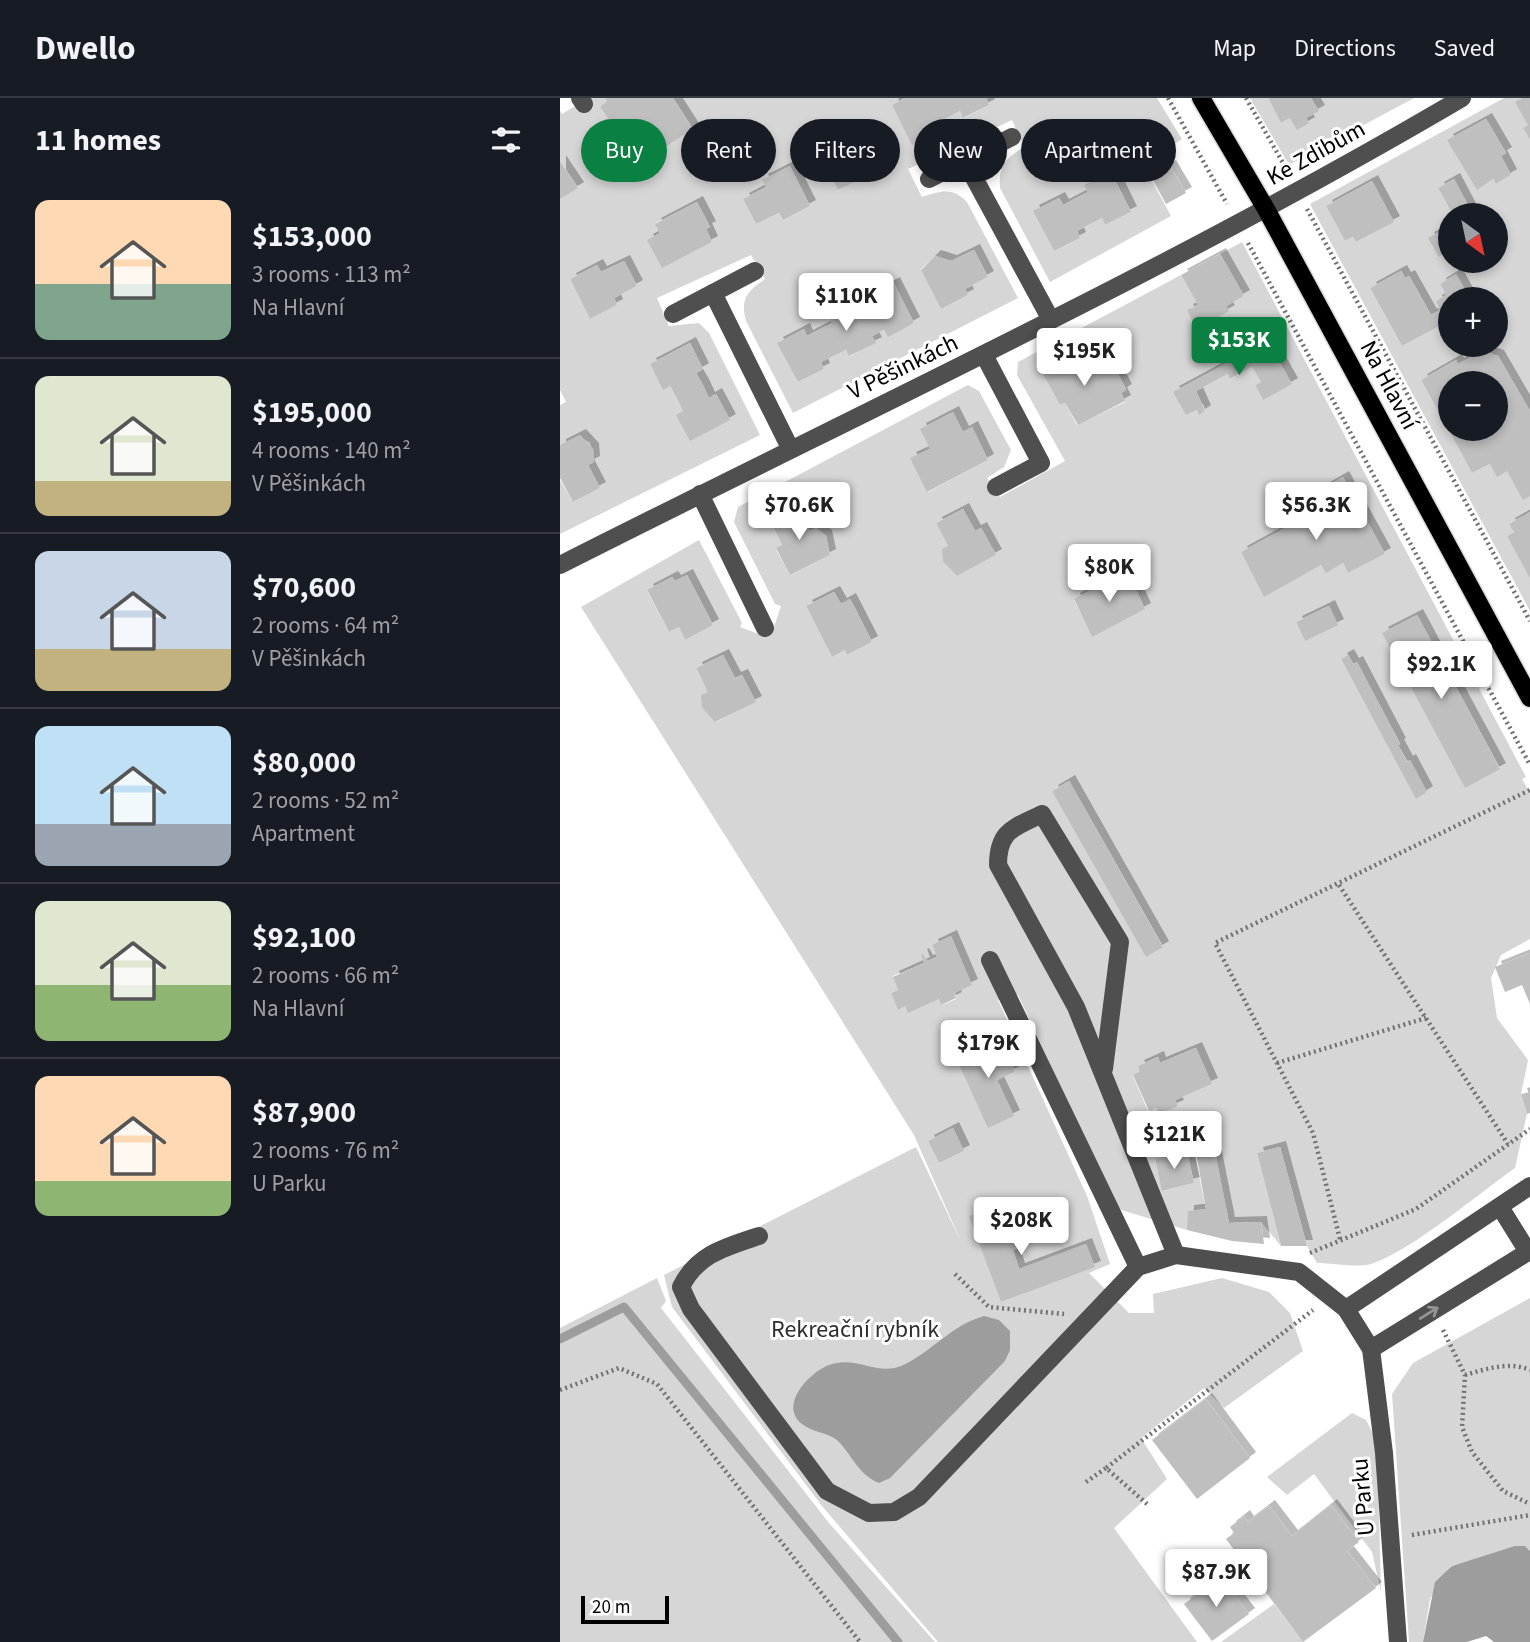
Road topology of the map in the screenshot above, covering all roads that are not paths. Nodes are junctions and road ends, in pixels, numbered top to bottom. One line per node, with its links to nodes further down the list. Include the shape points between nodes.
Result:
1 (1201, 98): 6 (main road, Na Hlavní)
2 (1462, 98): 6 (street, Ke Zdibům)
3 (1012, 136): 4 (street)
4 (1007, 139)
5 (976, 182): 10 (street)
6 (1266, 209): 10 (street, V Pěšinkách); 17 (main road, Na Hlavní)
7 (755, 271): 8 (street)
8 (713, 293): 9 (street); 12 (street)
9 (673, 314)
10 (1051, 320): 11 (street, V Pěšinkách)
11 (984, 355): 12 (street, V Pěšinkách); 13 (street, via 1041,463)
12 (790, 448): 14 (street, V Pěšinkách)
13 (996, 487)
14 (700, 494): 15 (street, V Pěšinkách); 16 (street)
15 (560, 565)
16 (765, 628)
17 (1530, 698)
18 (990, 960): 24 (street)
19 (1104, 1069): 19 (street, via 1076,1007 998,865 998,845 1008,831 1042,814 1120,942); 23 (street)
20 (1530, 1186): 21 (street)
21 (1500, 1207): 25 (street); 26 (street, one-way to 21, via 1528,1252)
22 (758, 1236): 24 (street, via 721,1249 690,1268 681,1287 691,1309 827,1491 869,1513 894,1512 919,1497)
23 (1176, 1255): 24 (street); 25 (street, U Parku, via 1299,1272)
24 (1138, 1267)
25 (1346, 1309): 26 (street, U Parku)
26 (1371, 1349): 27 (street, U Parku)
27 (1398, 1642)

